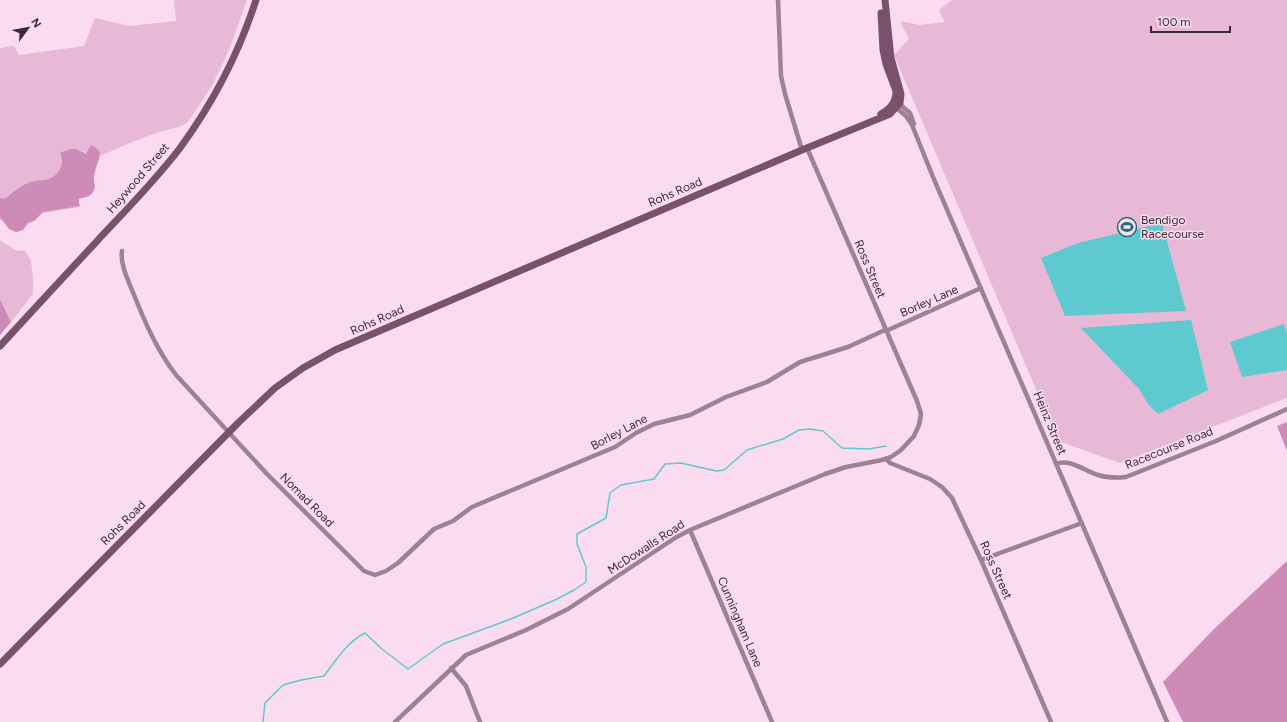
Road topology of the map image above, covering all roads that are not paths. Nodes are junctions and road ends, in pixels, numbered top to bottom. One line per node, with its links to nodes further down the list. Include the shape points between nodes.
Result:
1 (256, 0): 11 (street, Heywood Street, via 226,74 179,149 149,185)
2 (778, 0): 7 (street, Ross Street, via 781,76)
3 (880, 0): 5 (street)
4 (885, 0): 5 (street)
5 (884, 27): 6 (street, via 901,89 901,99)
6 (896, 104): 7 (street, Rohs Road, via 887,116); 9 (street, Heinz Street, via 910,120 916,132)
7 (805, 149): 10 (street, Ross Street); 14 (street, Rohs Road, via 335,350 275,388)
8 (122, 251): 14 (street, via 122,261 128,280 150,334 180,381)
9 (981, 288): 10 (street, Borley Lane); 16 (street, Heinz Street)
10 (886, 330): 13 (street, Ross Street, via 917,401); 20 (street, Borley Lane, via 848,347 800,362 767,382 726,397 690,415 654,424 608,450 472,507 453,521 434,529 398,563)
11 (0, 346)
12 (1287, 409): 16 (street, Racecourse Road, via 1126,477 1099,475 1066,462)
13 (921, 421): 15 (street, McDowalls Road, via 906,445)
14 (228, 433): 20 (street, Nomad Road, via 364,570); 21 (street, Rohs Road)
15 (886, 459): 18 (street, McDowalls Road, via 825,474); 19 (street, Ross Street, via 930,479 948,492)
16 (1056, 464): 17 (street, Heinz Street)
17 (1082, 523): 19 (street); 27 (street, Heinz Street)
18 (690, 530): 22 (street, McDowalls Road, via 591,596 526,630 466,655); 25 (street, Cunningham Lane)
19 (981, 560): 26 (street, Ross Street)
20 (375, 575)
21 (0, 664)
22 (451, 668): 23 (street, McDowalls Road); 24 (street, via 466,686)
23 (395, 722)
24 (480, 722)
25 (772, 722)
26 (1051, 722)
27 (1167, 722)

